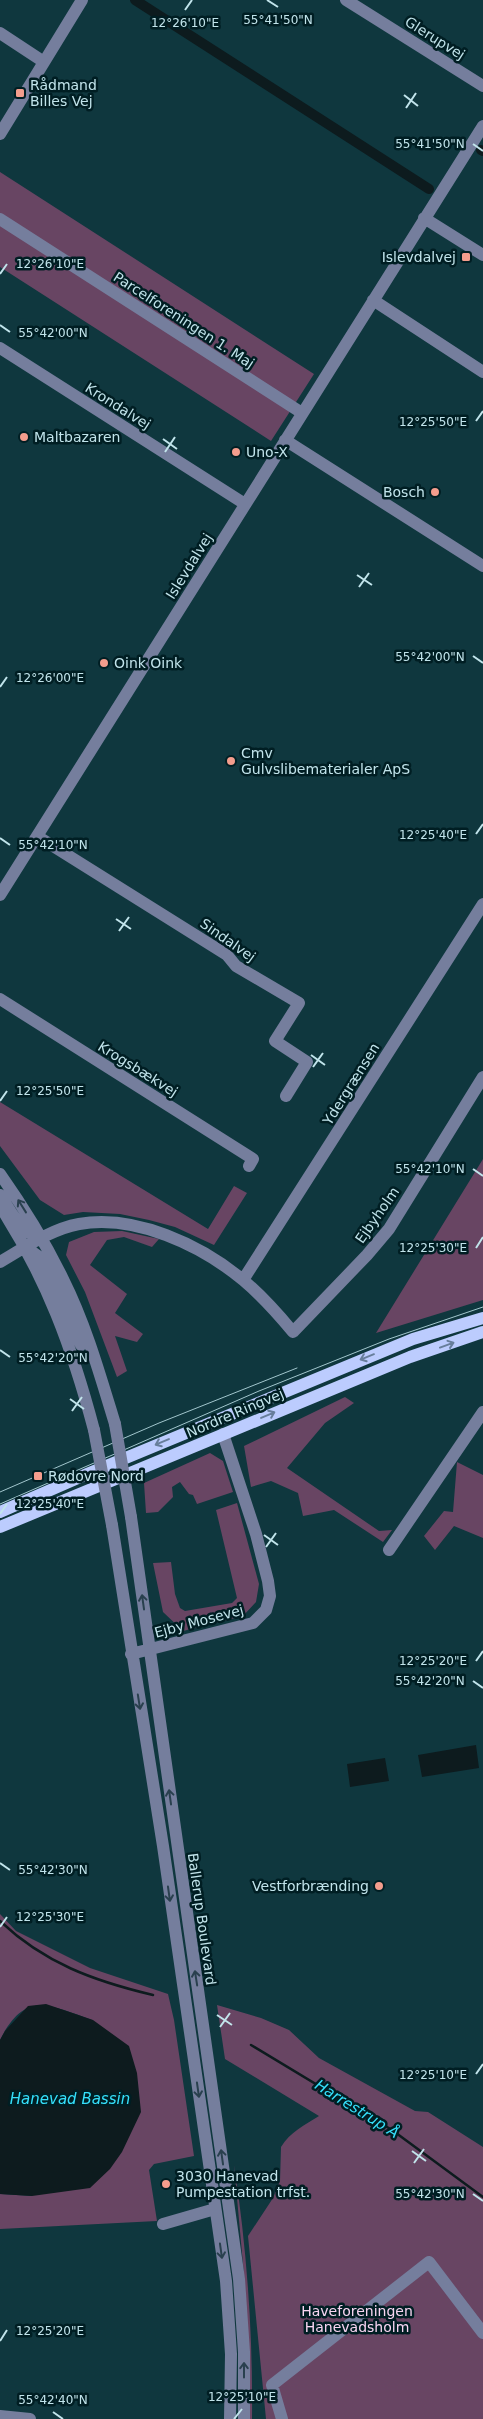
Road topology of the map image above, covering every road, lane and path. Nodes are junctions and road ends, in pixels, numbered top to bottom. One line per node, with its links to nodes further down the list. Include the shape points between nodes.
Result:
1 (82, 0): 4 (street)
2 (346, 0): 5 (street, Glerupvej)
3 (0, 33): 4 (street)
4 (44, 62): 7 (street)
5 (483, 86)
6 (483, 126): 8 (street, Islevdalvej)
7 (0, 134)
8 (424, 218): 10 (street); 11 (street, Islevdalvej)
9 (0, 219): 14 (street, Parcelforeningen 1. Maj)
10 (483, 256)
11 (373, 300): 13 (street); 14 (street, Islevdalvej)
12 (0, 348): 16 (street, Krondalvej)
13 (483, 372)
14 (302, 413): 15 (street, Islevdalvej)
15 (285, 440): 16 (street, Islevdalvej); 17 (street)
16 (244, 504): 18 (street, Islevdalvej)
17 (483, 566)
18 (37, 836): 19 (street, Islevdalvej); 23 (street, Sindalvej, via 228,955 236,966 298,1003 275,1042 307,1062)
19 (0, 895)
20 (483, 904): 31 (street, Ydergrænsen)
21 (0, 999): 24 (street, Krogsbækvej, via 252,1159)
22 (483, 1077): 31 (street, Ejbyholm, via 389,1229 293,1332)
23 (286, 1096)
24 (249, 1166)
25 (0, 1174): 28 (street, one-way to 25)
26 (0, 1195): 28 (street, via 22,1228)
27 (0, 1206): 29 (street, Ballerup Boulevard)
28 (42, 1238): 29 (street); 31 (street, via 78,1224 130,1225 195,1248); 34 (street, via 70,1296)
29 (25, 1247): 30 (street); 34 (street, via 42,1259 63,1301 90,1370); 41 (street, Ballerup Boulevard, bridge, via 50,1294 94,1430)
30 (0, 1262)
31 (243, 1280)
32 (483, 1318): 37 (main road, Nordre Ringvej, one-way to 37, via 395,1346)
33 (483, 1332): 36 (main road, Nordre Ringvej, one-way to 33, via 410,1357)
34 (108, 1401): 40 (street, Ballerup Boulevard, one-way to 34, bridge, via 131,1517)
35 (483, 1412): 39 (street)
36 (223, 1434): 38 (main road, Nordre Ringvej); 40 (street, Ejby Mosevej, via 268,1581 270,1596 266,1610 253,1623)
37 (0, 1512)
38 (0, 1527)
39 (389, 1550)
40 (150, 1650): 41 (street, Ejby Mosevej); 48 (street, Ballerup Boulevard, one-way to 40, via 244,2352 238,2270)
41 (131, 1654): 42 (street, Ballerup Boulevard, one-way to 42)
42 (215, 2209): 43 (street); 47 (street, Ballerup Boulevard, one-way to 47, via 226,2281 231,2354)
43 (163, 2224)
44 (483, 2333): 49 (street, via 429,2262 272,2385)
45 (0, 2416): 46 (street)
46 (30, 2419)
47 (230, 2419)
48 (244, 2419)
49 (282, 2419)

